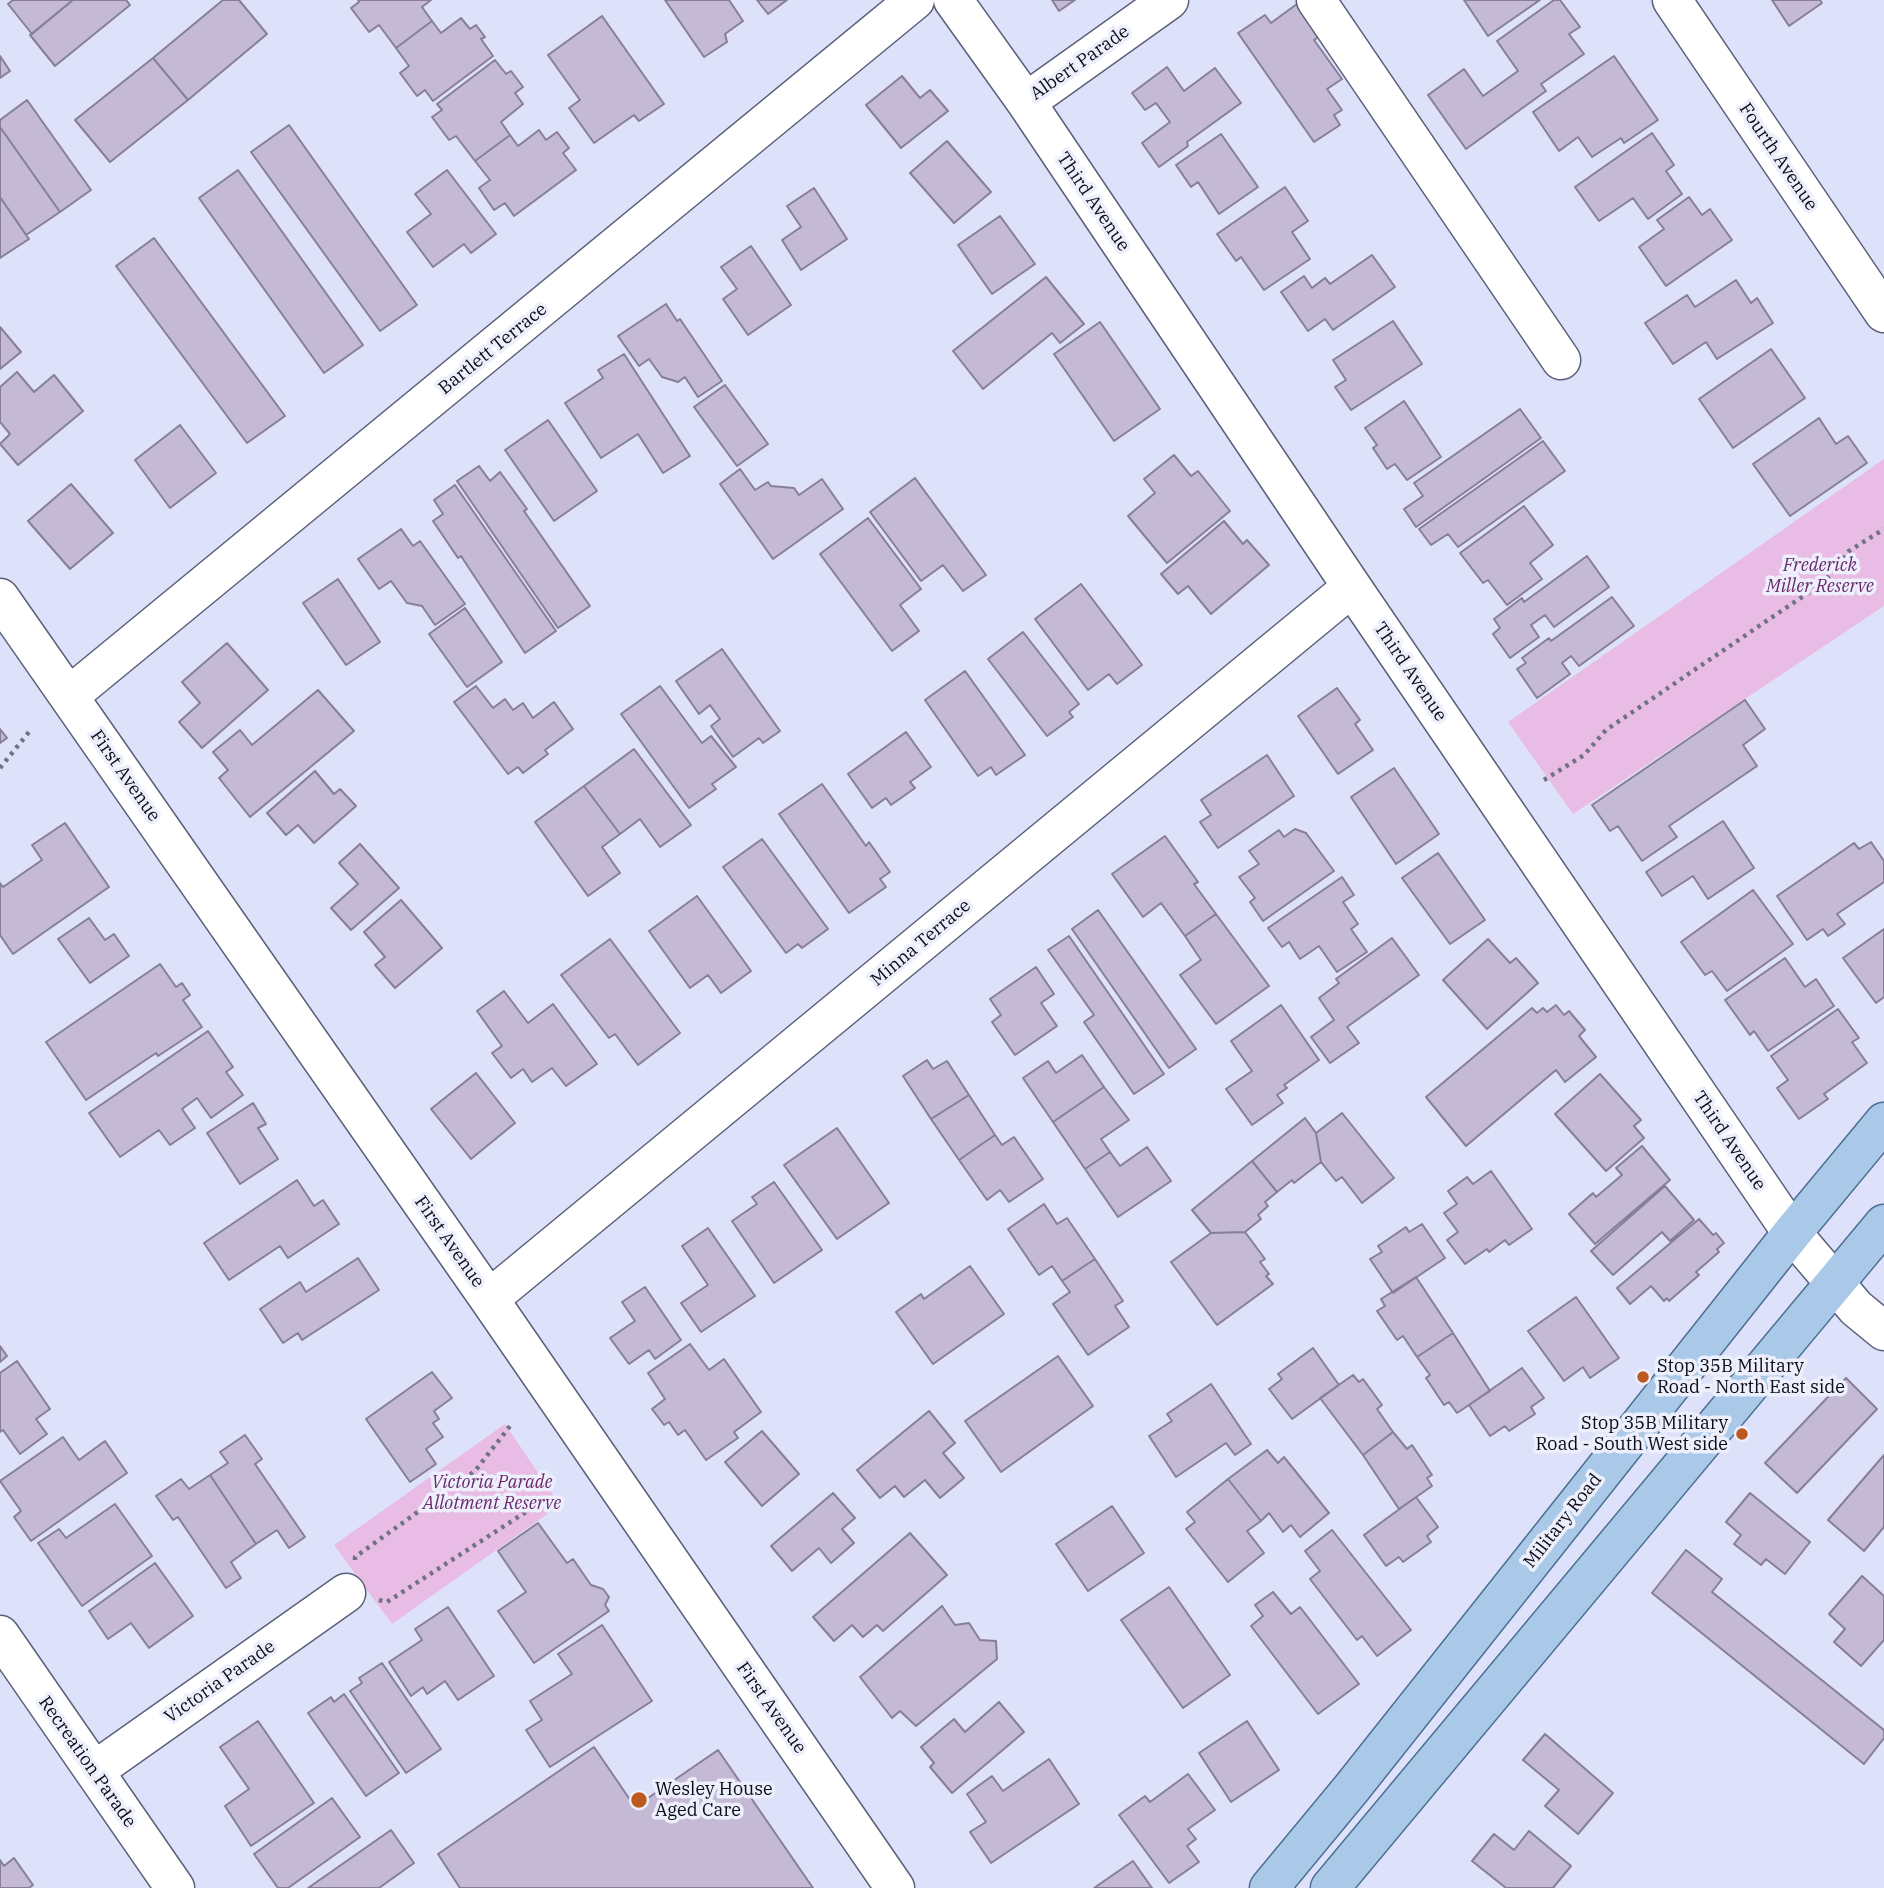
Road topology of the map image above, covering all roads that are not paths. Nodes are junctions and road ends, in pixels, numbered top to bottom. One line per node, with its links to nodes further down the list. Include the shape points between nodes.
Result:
1 (915, 0): 11 (street, Bartlett Terrace)
2 (953, 0): 6 (street, Third Avenue)
3 (1170, 0): 6 (street, Albert Parade)
4 (1316, 0): 8 (street)
5 (1672, 0): 7 (street, Fourth Avenue)
6 (1026, 102): 9 (street, Third Avenue)
7 (1884, 313)
8 (1561, 360)
9 (1352, 587): 14 (street, Third Avenue); 16 (street, Minna Terrace)
10 (0, 598): 11 (street, First Avenue)
11 (69, 696): 16 (street, First Avenue)
12 (1884, 1122): 14 (main road, Military Road)
13 (1884, 1224): 15 (main road)
14 (1792, 1233): 15 (street, Third Avenue); 23 (main road, Military Road)
15 (1835, 1282): 17 (street, Third Avenue, via 1856,1308); 24 (main road)
16 (489, 1299): 22 (street, First Avenue)
17 (1884, 1331)
18 (346, 1593): 20 (street, Victoria Parade)
19 (0, 1635): 20 (street, Recreation Parade)
20 (94, 1771): 21 (street, Recreation Parade)
21 (175, 1888)
22 (895, 1888)
23 (1269, 1888)
24 (1331, 1888)

